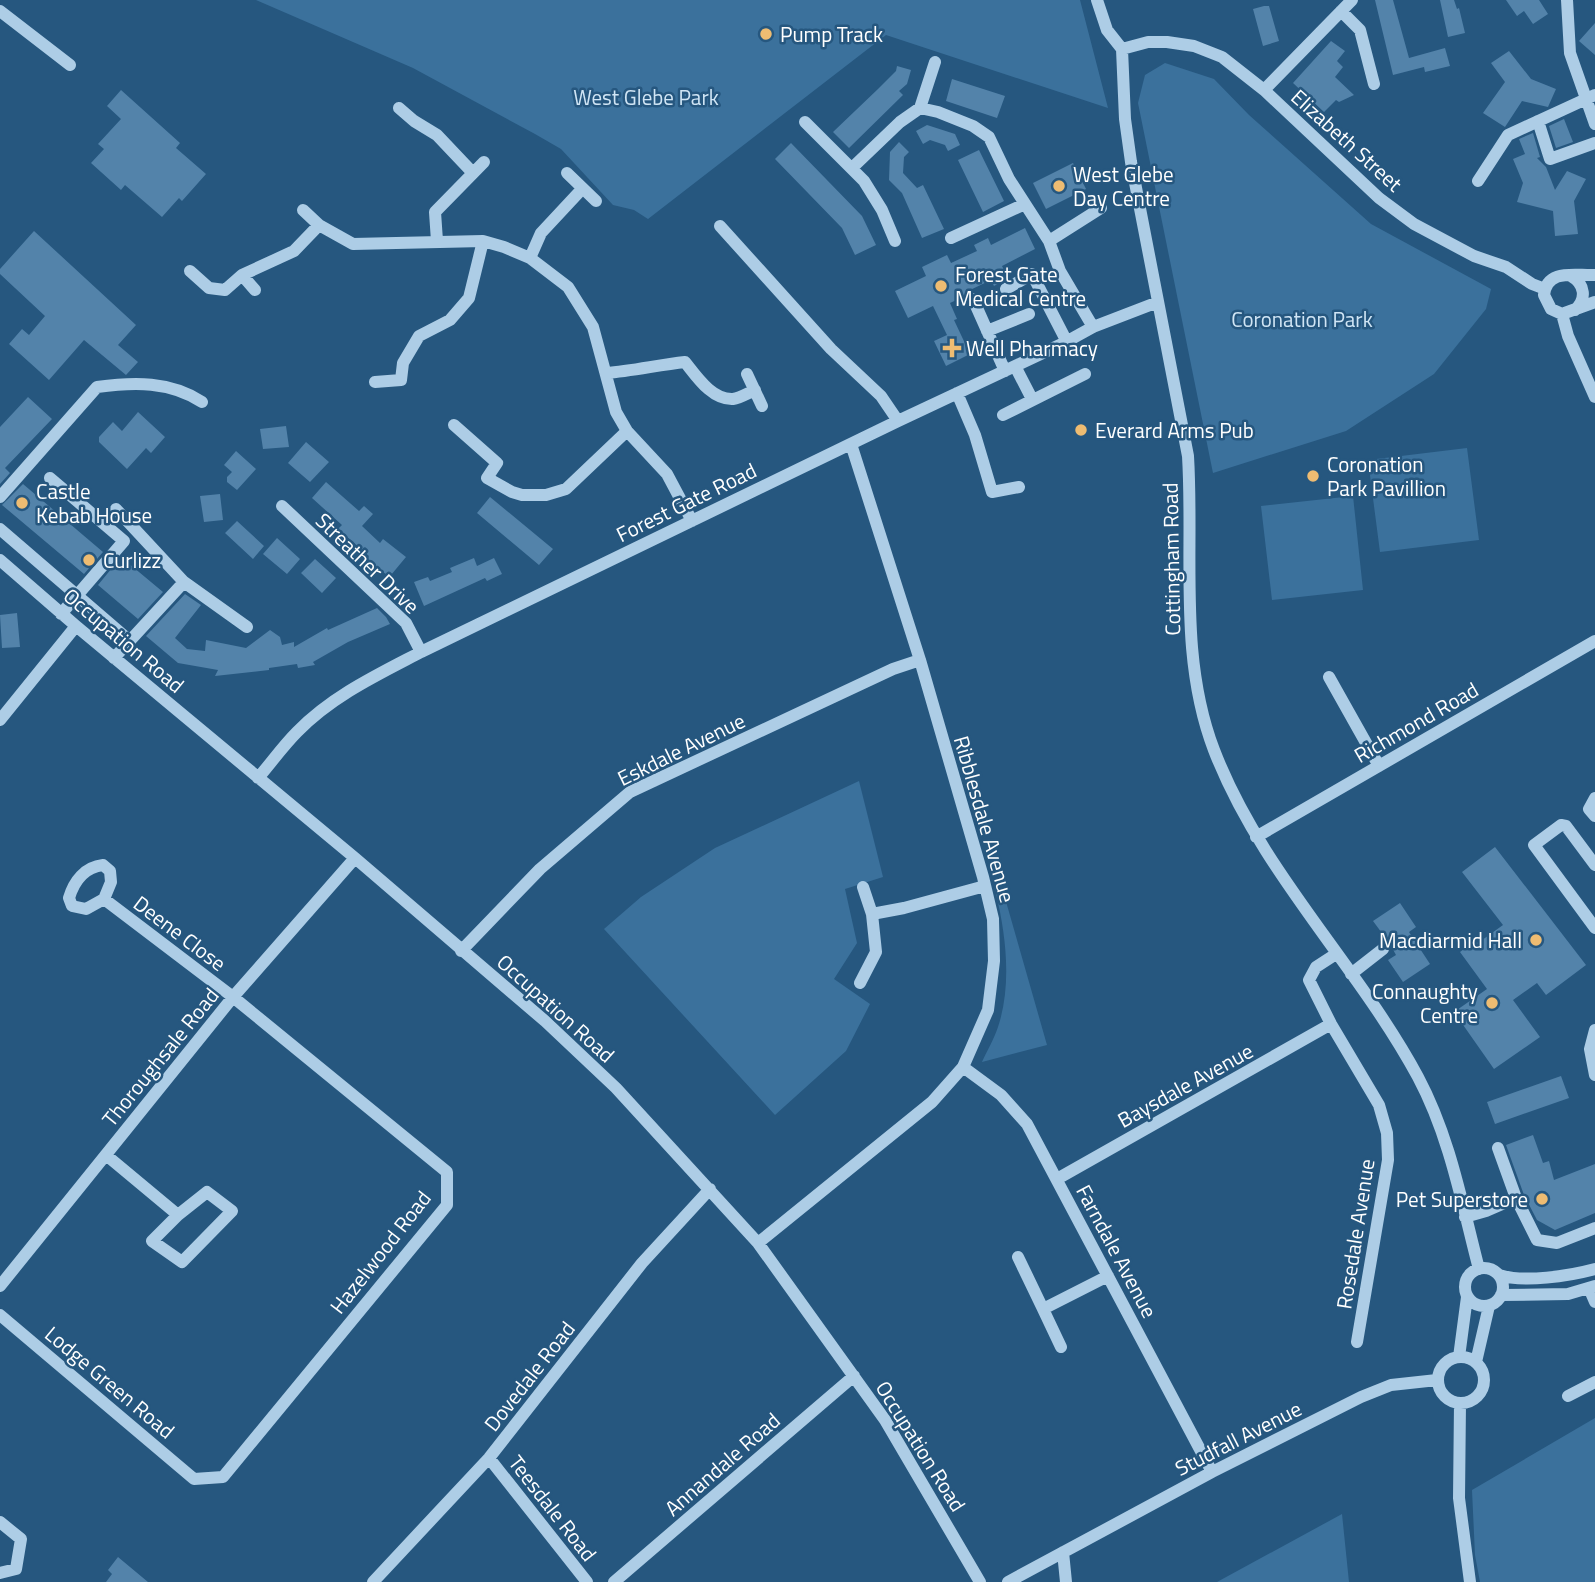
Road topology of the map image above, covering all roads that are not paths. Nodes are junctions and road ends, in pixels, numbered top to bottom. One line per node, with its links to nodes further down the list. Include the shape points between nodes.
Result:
1 (1097, 0): 6 (street, Cottingham Road, via 1107,30)
2 (1352, 0): 5 (street)
3 (1567, 0): 11 (street, via 1570,53)
4 (0, 11): 8 (street)
5 (1341, 11): 9 (street, via 1360,30); 10 (street)
6 (1122, 49): 10 (street, Elizabeth Street, via 1148,42 1194,46 1222,57); 44 (street, Cottingham Road, via 1130,162)
7 (935, 62): 13 (street)
8 (70, 65)
9 (1374, 84)
10 (1264, 90): 41 (street, Elizabeth Street, via 1379,198 1414,224)
11 (1590, 97): 14 (street); 16 (street)
12 (399, 108): 20 (street, via 428,128)
13 (920, 108): 19 (street); 25 (street, via 973,126 989,137)
14 (1538, 121): 17 (street, via 1550,159); 22 (street, via 1508,135)
15 (805, 122): 19 (street)
16 (1595, 124)
17 (1595, 143)
18 (484, 162): 20 (street)
19 (853, 167): 32 (street, via 872,192)
20 (473, 173): 31 (street, via 435,212)
21 (567, 173): 23 (street)
22 (1478, 181)
23 (582, 189): 24 (street); 35 (street, via 541,233)
24 (596, 201)
25 (1025, 204): 30 (street); 33 (street)
26 (1101, 208): 33 (street)
27 (303, 210): 28 (street)
28 (319, 225): 31 (street, via 353,244); 37 (street, via 294,251)
29 (720, 226): 63 (street, via 831,349 881,396)
30 (951, 238)
31 (437, 241): 34 (street)
32 (895, 241)
33 (1049, 241): 48 (street, via 1060,271)
34 (483, 242): 35 (street); 55 (street, via 469,298 450,320 419,336 402,363 401,380)
35 (530, 258): 52 (street, via 568,287 593,327)
36 (190, 271): 37 (street, via 209,288 225,290)
37 (242, 275): 42 (street)
38 (1595, 275): 39 (street)
39 (1571, 276): 41 (street, via 1552,278); 46 (street, via 1583,290 1582,301)
40 (1006, 289): 50 (street, via 1032,274)
41 (1545, 289): 46 (street, via 1548,306)
42 (255, 290)
43 (973, 299): 49 (street)
44 (1158, 302): 48 (street, Forest Gate Road); 91 (street, Cottingham Road, via 1188,456 1189,626 1198,689 1213,748)
45 (1595, 302): 46 (street)
46 (1568, 312): 58 (street, via 1567,336)
47 (1029, 314): 49 (street)
48 (1093, 327): 50 (street, Forest Gate Road)
49 (987, 331): 51 (street)
50 (1067, 342): 51 (street, Forest Gate Road)
51 (1010, 368): 57 (street, Forest Gate Road); 59 (street)
52 (606, 373): 56 (street, via 685,362 705,387 721,397 735,399); 65 (street, via 616,412)
53 (747, 374): 56 (street)
54 (1085, 374): 59 (street)
55 (375, 382)
56 (755, 390): 61 (street)
57 (957, 393): 63 (street, Forest Gate Road); 68 (street, via 992,492)
58 (1595, 397)
59 (1032, 399): 62 (street)
60 (202, 402): 69 (street, via 188,393 156,385 97,387)
61 (762, 406)
62 (1003, 415)
63 (898, 421): 66 (street, Forest Gate Road)
64 (454, 425): 65 (street, via 497,463 487,478 522,495 566,489)
65 (627, 430): 72 (street, via 667,474)
66 (851, 444): 72 (street, Forest Gate Road); 84 (street, Ribblesdale Avenue)
67 (50, 478): 76 (street, via 124,541)
68 (1019, 487)
69 (0, 497)
70 (282, 506): 82 (street, Streather Drive, via 406,623)
71 (116, 509): 75 (street)
72 (692, 521): 82 (street, Forest Gate Road)
73 (0, 529): 76 (street)
74 (0, 560): 77 (street, Occupation Road)
75 (184, 582): 79 (street); 80 (street)
76 (78, 595): 77 (street); 80 (street)
77 (61, 614): 78 (street, Occupation Road)
78 (76, 626): 83 (street, Occupation Road); 86 (street)
79 (247, 627)
80 (130, 641): 83 (street)
81 (1595, 641): 87 (street, Richmond Road)
82 (421, 652): 88 (street, Forest Gate Road, via 324,708)
83 (114, 658): 88 (street, Occupation Road)
84 (920, 660): 94 (street, Ribblesdale Avenue); 100 (street, Eskdale Avenue, via 630,792 540,869)
85 (1329, 677): 87 (street)
86 (0, 720)
87 (1379, 765): 91 (street, Richmond Road)
88 (258, 778): 92 (street, Occupation Road)
89 (1595, 798): 90 (street, via 1590,809)
90 (1595, 816)
91 (1256, 837): 101 (street, Cottingham Road)
92 (355, 858): 100 (street, Occupation Road); 104 (street, Thoroughsale Road)
93 (1595, 865): 98 (street, via 1566,826 1534,845)
94 (985, 886): 97 (street); 107 (street, Ribblesdale Avenue, via 994,924 994,961 988,1010)
95 (863, 887): 97 (street)
96 (104, 899): 104 (street, Deene Close)
97 (872, 914): 103 (street, via 876,951)
98 (1595, 928)
99 (1383, 949): 102 (street)
100 (461, 951): 112 (street, Occupation Road, via 616,1088)
101 (1336, 954): 102 (street, Cottingham Road); 105 (street, Rosedale Avenue, via 1316,967 1309,980)
102 (1351, 974): 115 (street, Cottingham Road, via 1419,1078 1455,1169)
103 (860, 983)
104 (233, 998): 110 (street, Thoroughsale Road); 142 (street, Hazelwood Road, via 447,1172 447,1205 223,1478)
105 (1331, 1024): 111 (street, Baysdale Avenue); 131 (street, Rosedale Avenue, via 1379,1105 1387,1132 1388,1160)
106 (1595, 1030): 108 (street, via 1590,1049)
107 (963, 1067): 111 (street, Farndale Avenue, via 1027,1124); 117 (street, Ribblesdale Avenue, via 932,1102)
108 (1595, 1075)
109 (1498, 1149): 113 (street)
110 (106, 1155): 114 (street); 123 (street, Thoroughsale Road)
111 (1057, 1178): 122 (street, Farndale Avenue)
112 (710, 1189): 117 (street, Occupation Road); 140 (street, Dovedale Road, via 642,1263)
113 (1516, 1198): 115 (street); 116 (street, via 1537,1240 1557,1243)
114 (178, 1215): 114 (street, via 152,1241 182,1262 232,1211 207,1192)
115 (1465, 1217): 119 (street, Cottingham Road)
116 (1595, 1228)
117 (758, 1243): 135 (street, Occupation Road)
118 (1018, 1257): 129 (street)
119 (1479, 1269): 121 (street); 126 (street, via 1466,1280)
120 (1595, 1269): 121 (street, via 1510,1279)
121 (1499, 1275): 125 (street)
122 (1108, 1276): 129 (street); 141 (street, Farndale Avenue)
123 (0, 1286)
124 (1592, 1287): 125 (street, via 1568,1294); 127 (street)
125 (1501, 1295): 128 (street)
126 (1467, 1297): 128 (street, via 1476,1305); 133 (street)
127 (1595, 1302)
128 (1489, 1306): 134 (street)
129 (1043, 1309): 132 (street)
130 (0, 1315): 142 (street, Lodge Green Road)
131 (1357, 1342)
132 (1061, 1347)
133 (1459, 1357): 134 (street); 136 (street, via 1446,1362)
134 (1476, 1362): 139 (street, via 1483,1374 1483,1389 1474,1400)
135 (854, 1376): 148 (street, Annandale Road); 149 (street, Occupation Road)
136 (1437, 1380): 139 (street, via 1441,1393); 141 (street, Studfall Avenue, via 1391,1385 1361,1397)
137 (1595, 1382): 138 (street)
138 (1568, 1396)
139 (1460, 1404): 152 (street, via 1459,1498)
140 (489, 1458): 146 (street, Dovedale Road); 147 (street, Teesdale Road)
141 (1212, 1472): 144 (street, Studfall Avenue)
142 (194, 1479)
143 (0, 1522): 145 (street, via 21,1539 16,1569)
144 (1063, 1552): 150 (street, Studfall Avenue); 151 (street)
145 (0, 1573)
146 (373, 1582)
147 (587, 1582)
148 (614, 1582)
149 (980, 1582)
150 (1008, 1582)
151 (1066, 1582)
152 (1470, 1582)

